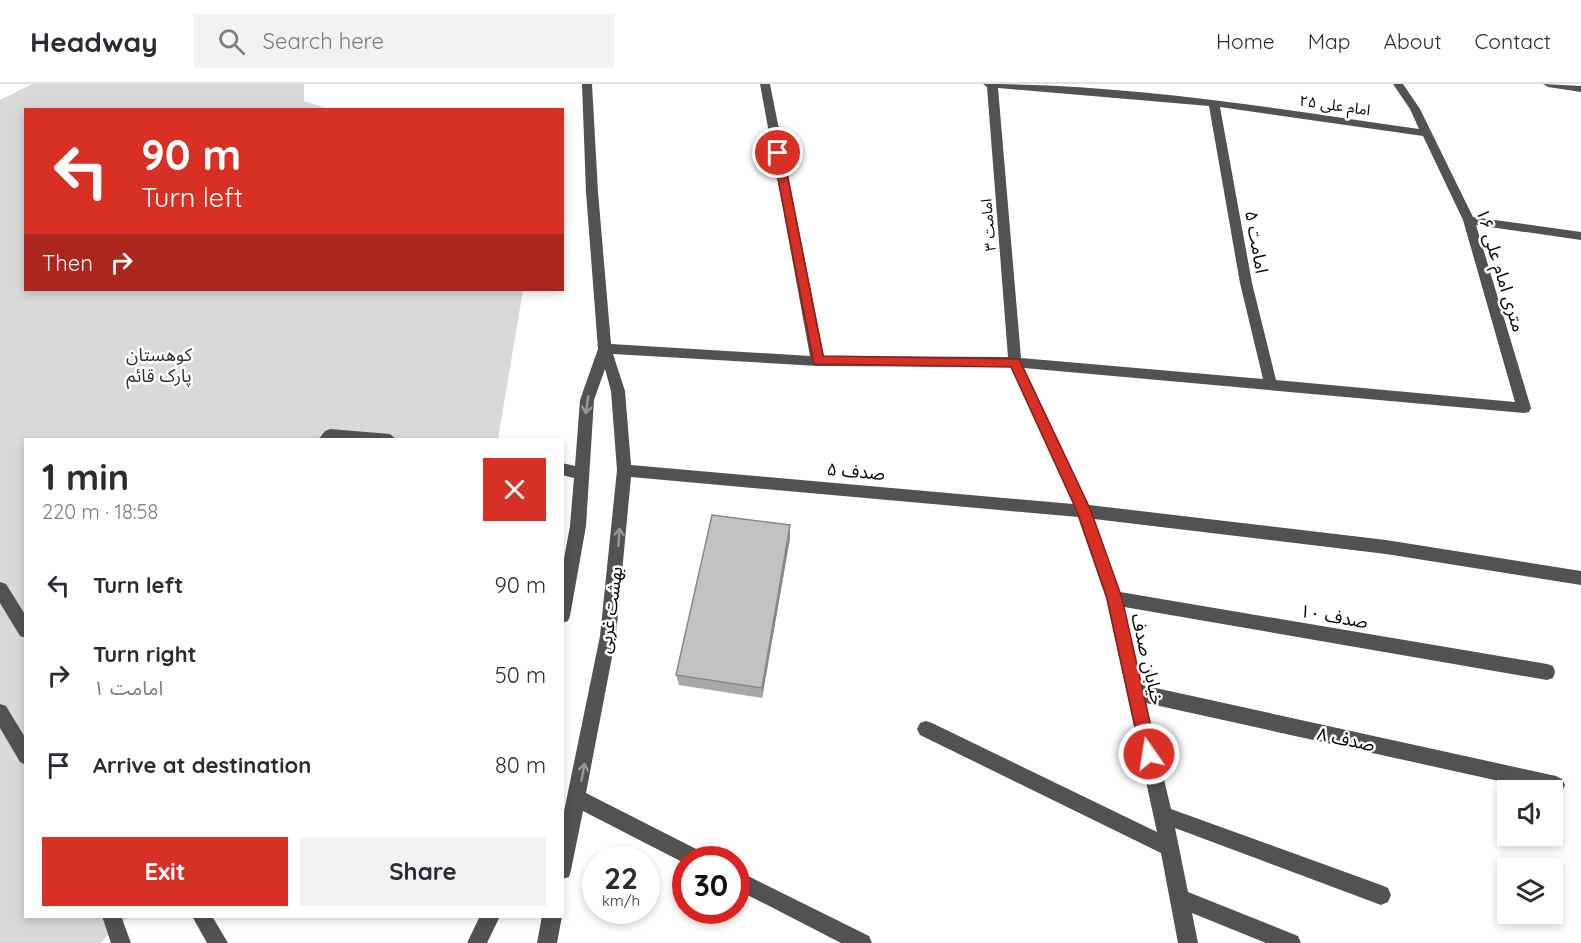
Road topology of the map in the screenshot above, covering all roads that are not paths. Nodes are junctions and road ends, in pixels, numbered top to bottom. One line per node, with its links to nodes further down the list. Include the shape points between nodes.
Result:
1 (587, 84): 11 (street, بهشت غربی)
2 (765, 84): 12 (street)
3 (990, 84): 7 (street, امام علی ۲۵); 13 (street, امامت ۳)
4 (1398, 84): 8 (street, ۱۶ متری امام علی)
5 (1548, 84): 6 (street)
6 (1581, 89)
7 (1214, 103): 8 (street, امام علی ۲۵); 14 (street, امامت ۵, via 1246,283)
8 (1426, 133): 9 (street, ۱۶ متری امام علی)
9 (1469, 220): 10 (street); 14 (street, ۱۶ متری امام علی, via 1524,408)
10 (1581, 236)
11 (604, 349): 12 (street); 18 (street, بهشت غربی, via 618,391); 19 (street, بهشت غربی, one-way to 19, via 587,400)
12 (818, 361): 13 (street)
13 (1015, 362): 14 (street); 20 (street, خیابان صدف)
14 (1271, 386)
15 (327, 438): 16 (street)
16 (366, 438)
17 (564, 470): 19 (street)
18 (624, 470): 20 (street, صدف ۵); 32 (street, بهشت غربی, one-way to 18, via 608,636)
19 (581, 474): 24 (street, بهشت غربی, via 578,526)
20 (1084, 511): 21 (street, صدف ۵, via 1386,547); 23 (street, خیابان صدف)
21 (1581, 578)
22 (0, 590): 25 (street)
23 (1114, 598): 26 (street, صدف ۱۰); 27 (street, خیابان صدف)
24 (564, 605)
25 (24, 628)
26 (1547, 672)
27 (1135, 692): 31 (street, صدف ۸); 33 (street, خیابان صدف)
28 (0, 712): 30 (street)
29 (926, 729): 35 (street)
30 (24, 753)
31 (1534, 780)
32 (578, 799): 34 (street); 36 (street, بهشت غربی)
33 (1163, 815): 35 (street, خیابان صدف); 38 (street)
34 (672, 847)
35 (1170, 848): 39 (street, خیابان صدف)
36 (564, 861)
37 (750, 886): 48 (street)
38 (1381, 895)
39 (1180, 899): 49 (street, خیابان صدف); 50 (street)
40 (112, 918): 44 (street)
41 (202, 918): 45 (street)
42 (490, 918): 46 (street)
43 (552, 918): 47 (street)
44 (121, 943)
45 (218, 943)
46 (477, 943)
47 (547, 943)
48 (862, 943)
49 (1188, 943)
50 (1291, 943)

